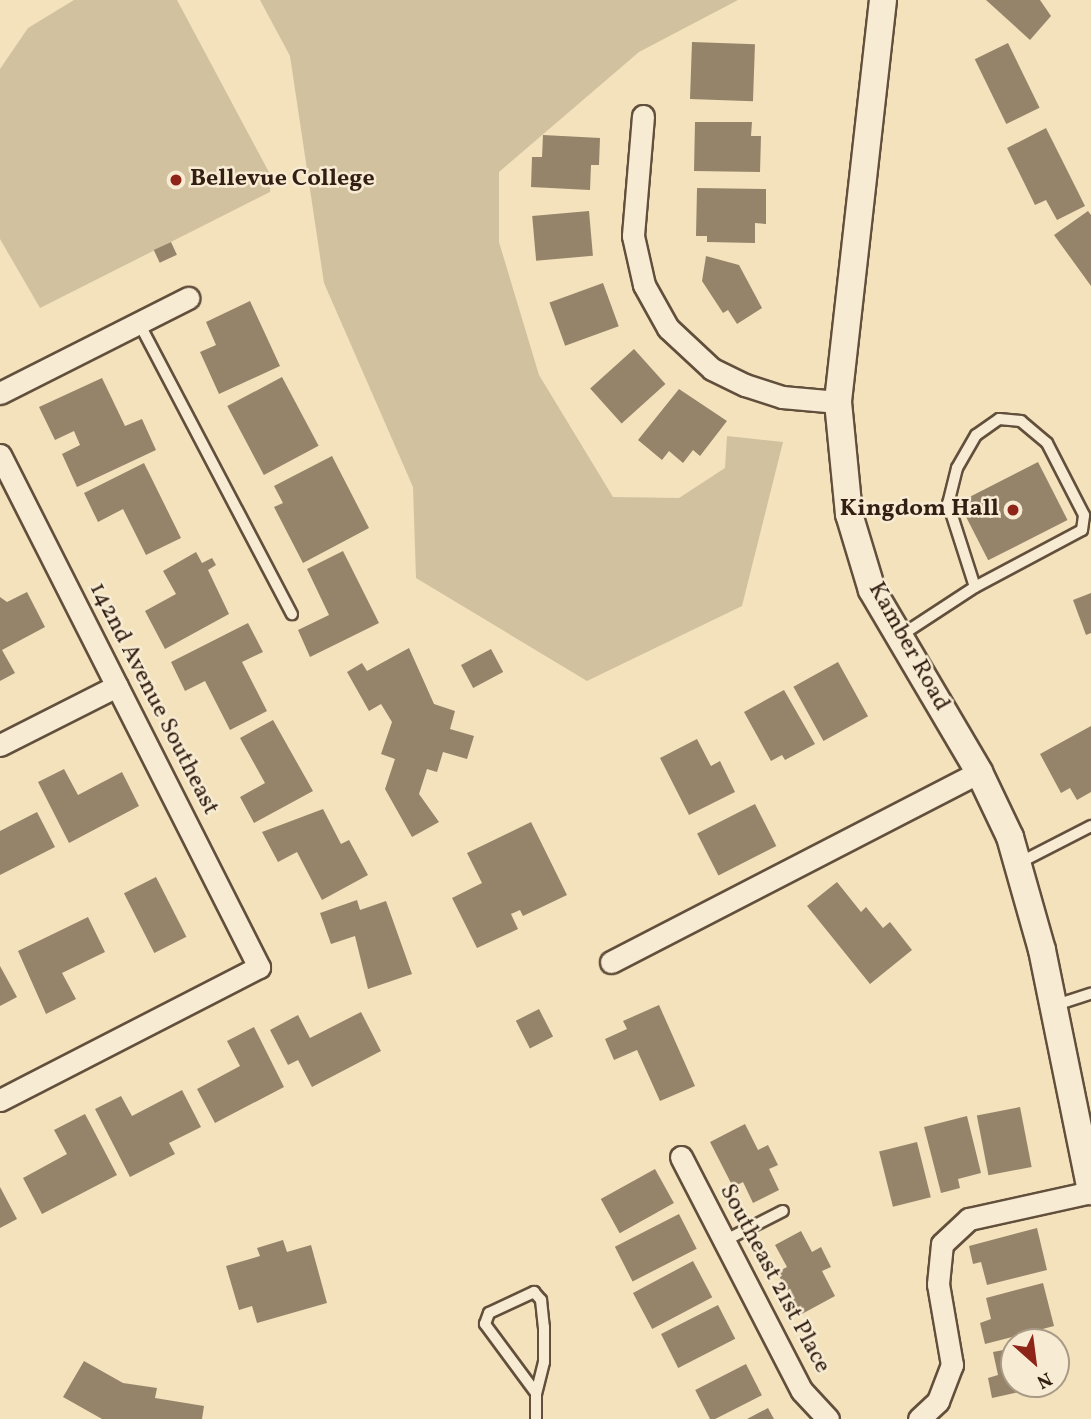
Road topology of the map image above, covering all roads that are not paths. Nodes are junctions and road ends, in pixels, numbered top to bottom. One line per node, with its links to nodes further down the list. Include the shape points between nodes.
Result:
1 (883, 0): 6 (street, Kamber Road)
2 (643, 116): 6 (street, via 633,236 645,285 668,328 712,369 745,385 782,397)
3 (188, 298): 4 (street)
4 (139, 323): 5 (street); 9 (lane)
5 (0, 393)
6 (838, 402): 10 (street, Kamber Road, via 849,514 872,590)
7 (0, 455): 11 (street, 142nd Avenue Southeast)
8 (975, 587): 8 (lane, via 1082,530 1084,515 1047,443 1021,421 999,419 976,435 957,468 948,503); 10 (lane)
9 (292, 614)
10 (897, 638): 13 (street, Kamber Road)
11 (117, 686): 12 (street); 19 (street, 142nd Avenue Southeast, via 259,967)
12 (0, 745)
13 (979, 772): 15 (street, Kamber Road); 16 (street)
14 (1091, 826): 15 (lane)
15 (1018, 863): 18 (street, Kamber Road)
16 (611, 962)
17 (1091, 994): 18 (lane)
18 (1053, 1006): 21 (street, Kamber Road)
19 (0, 1100)
20 (681, 1157): 23 (street, Southeast 21st Place)
21 (1091, 1192): 27 (street, via 969,1219 942,1244 938,1284 952,1365 937,1401)
22 (783, 1211): 23 (lane)
23 (724, 1241): 26 (street, Southeast 21st Place, via 802,1391)
24 (536, 1394): 24 (lane, via 485,1324 489,1313 534,1292 541,1300 544,1327 544,1362); 25 (lane)
25 (536, 1419)
26 (828, 1419)
27 (919, 1419)

